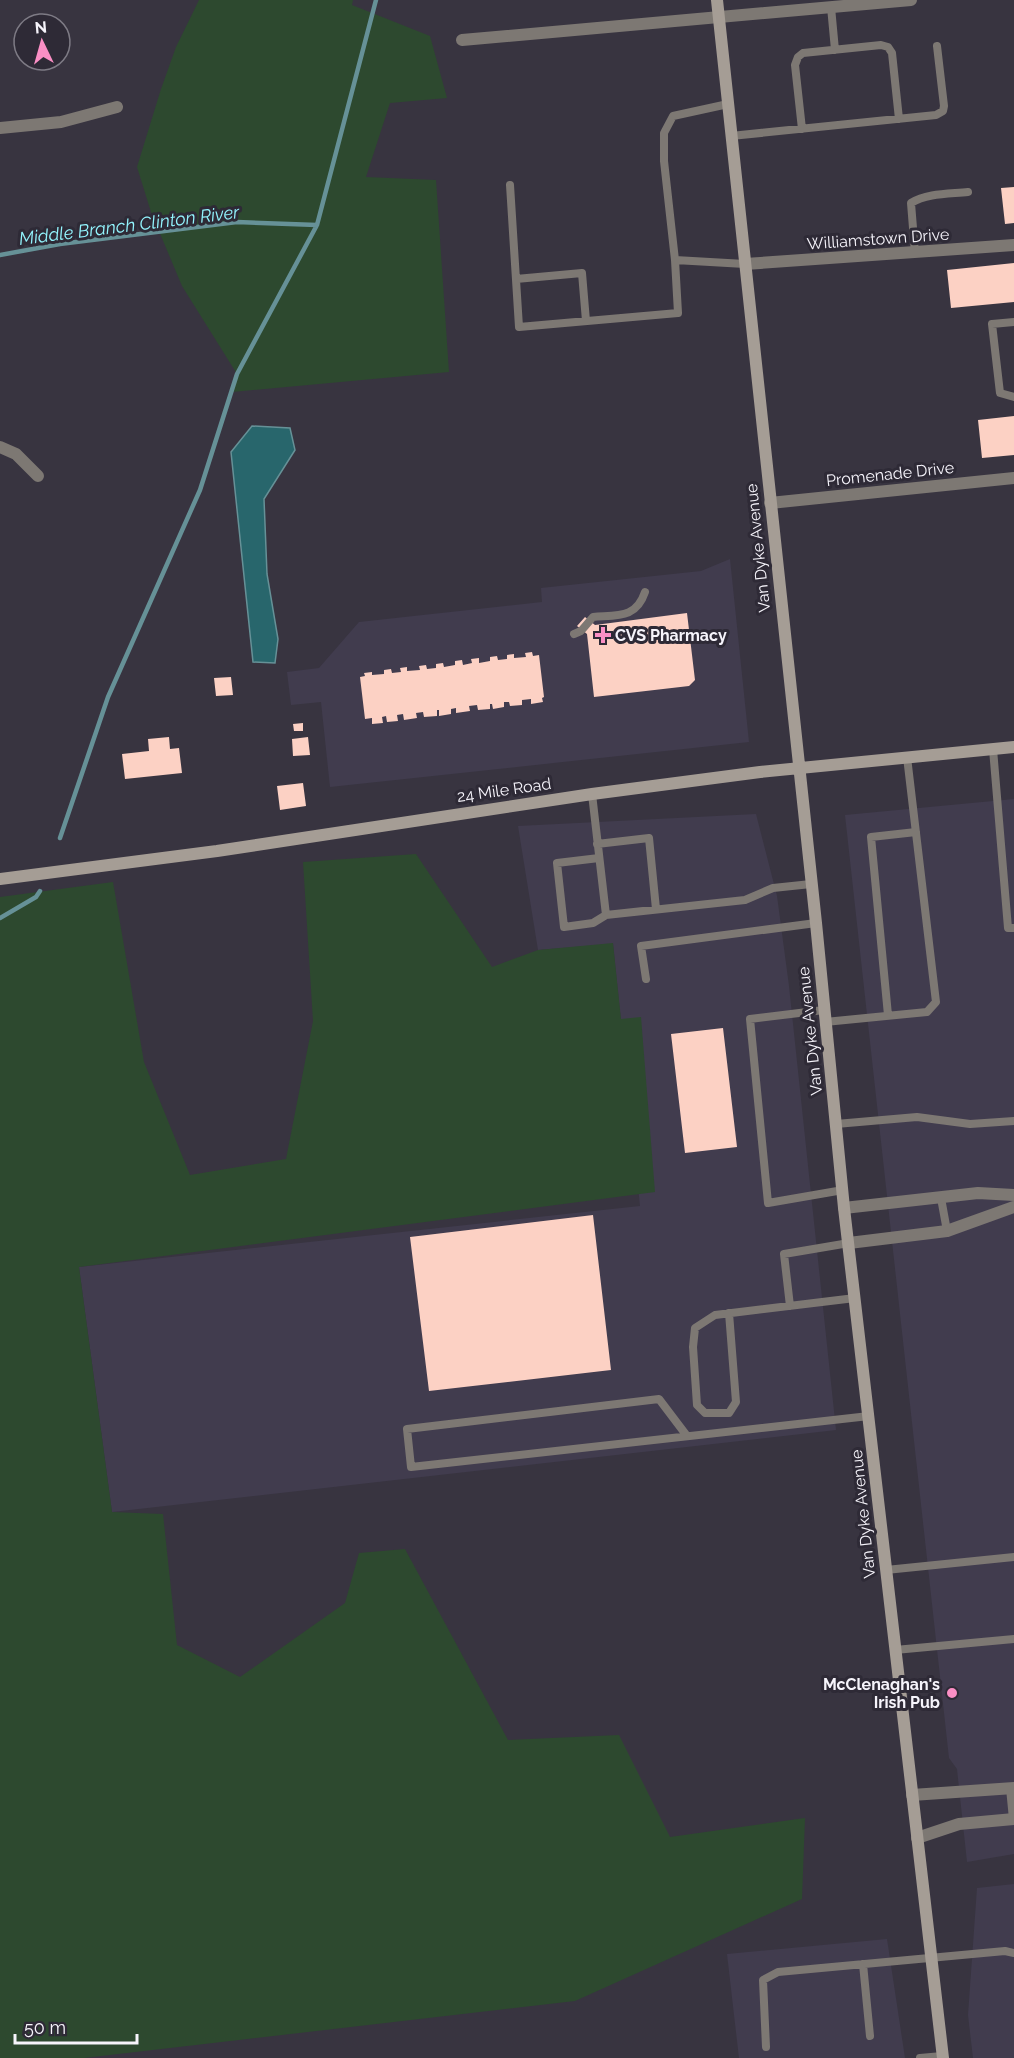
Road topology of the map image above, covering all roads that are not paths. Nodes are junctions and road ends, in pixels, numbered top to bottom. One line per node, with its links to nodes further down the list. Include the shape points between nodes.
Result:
1 (717, 0): 4 (main road, Van Dyke Avenue)
2 (912, 0): 3 (street)
3 (831, 8): 4 (street); 7 (lane)
4 (718, 18): 5 (street); 8 (main road, Van Dyke Avenue)
5 (462, 40)
6 (938, 46): 10 (lane, via 943,111)
7 (835, 50): 10 (lane, via 888,47 892,53); 12 (lane, via 803,53 798,57 795,65)
8 (728, 104): 13 (main road, Van Dyke Avenue); 18 (lane, via 673,116 664,133)
9 (117, 107): 11 (street, via 61,122)
10 (898, 119): 12 (lane)
11 (0, 128)
12 (802, 129): 13 (lane)
13 (731, 136): 19 (main road, Van Dyke Avenue)
14 (510, 185): 20 (lane)
15 (968, 192): 17 (lane, via 933,195 911,203)
16 (1014, 245): 17 (street, Williamstown Drive)
17 (915, 253): 19 (street, Williamstown Drive)
18 (675, 260): 19 (lane); 21 (lane, via 678,313)
19 (745, 264): 27 (main road, Van Dyke Avenue)
20 (516, 279): 21 (lane, via 582,273); 21 (lane, via 519,327)
21 (586, 321)
22 (1014, 322): 23 (lane, via 992,324 1000,393)
23 (1014, 397)
24 (0, 447): 25 (street, via 16,454)
25 (38, 476)
26 (1014, 478): 27 (street, Promenade Drive)
27 (770, 503): 33 (main road, Van Dyke Avenue)
28 (645, 592): 29 (lane, via 630,614 592,617)
29 (574, 634)
30 (1014, 747): 31 (main road, 24 Mile Road)
31 (993, 749): 32 (main road, 24 Mile Road); 43 (lane, via 1008,928)
32 (907, 757): 33 (main road, 24 Mile Road); 35 (lane)
33 (799, 768): 34 (main road, 24 Mile Road); 39 (main road, Van Dyke Avenue)
34 (592, 794): 36 (lane); 38 (main road, 24 Mile Road, via 217,851)
35 (916, 832): 45 (lane, via 872,837); 45 (lane, via 936,1002 927,1012)
36 (597, 844): 37 (lane); 40 (lane, via 649,838)
37 (599, 858): 41 (lane); 41 (lane, via 557,863 564,927 593,923)
38 (0, 879)
39 (811, 884): 40 (lane, via 773,888 745,900); 42 (main road, Van Dyke Avenue)
40 (656, 909): 41 (lane)
41 (606, 915)
42 (816, 923): 44 (lane, via 642,946); 46 (main road, Van Dyke Avenue)
43 (1014, 928)
44 (646, 979)
45 (888, 1015): 46 (lane)
46 (825, 1016): 48 (main road, Van Dyke Avenue); 49 (lane, via 750,1019 768,1203)
47 (1014, 1121): 48 (lane, via 970,1124 916,1117)
48 (836, 1124): 49 (main road, Van Dyke Avenue)
49 (843, 1190): 53 (main road, Van Dyke Avenue)
50 (1014, 1195): 51 (street, via 978,1193)
51 (941, 1198): 53 (street); 54 (lane)
52 (1014, 1207): 54 (street)
53 (844, 1208): 55 (main road, Van Dyke Avenue)
54 (947, 1230): 55 (street)
55 (849, 1243): 56 (main road, Van Dyke Avenue); 57 (lane, via 784,1254)
56 (855, 1298): 57 (lane); 59 (main road, Van Dyke Avenue)
57 (790, 1306): 58 (lane)
58 (729, 1313): 58 (lane, via 716,1315 695,1328 697,1405 705,1413 729,1413 736,1402)
59 (868, 1416): 60 (lane); 62 (main road, Van Dyke Avenue)
60 (687, 1436): 60 (lane, via 411,1467 407,1429 659,1399)
61 (1014, 1557): 62 (lane)
62 (886, 1570): 64 (main road, Van Dyke Avenue)
63 (1014, 1639): 64 (lane)
64 (895, 1650): 66 (main road, Van Dyke Avenue)
65 (1012, 1788): 66 (street); 67 (lane)
66 (912, 1795): 68 (main road, Van Dyke Avenue)
67 (1014, 1819): 68 (street, via 959,1824)
68 (917, 1838): 70 (main road, Van Dyke Avenue)
69 (1014, 1953): 70 (lane)
70 (931, 1958): 71 (lane); 74 (main road, Van Dyke Avenue)
71 (863, 1964): 72 (lane); 73 (lane, via 777,1972 763,1980)
72 (870, 2036)
73 (766, 2047)
74 (943, 2057): 75 (lane)
75 (920, 2058)

